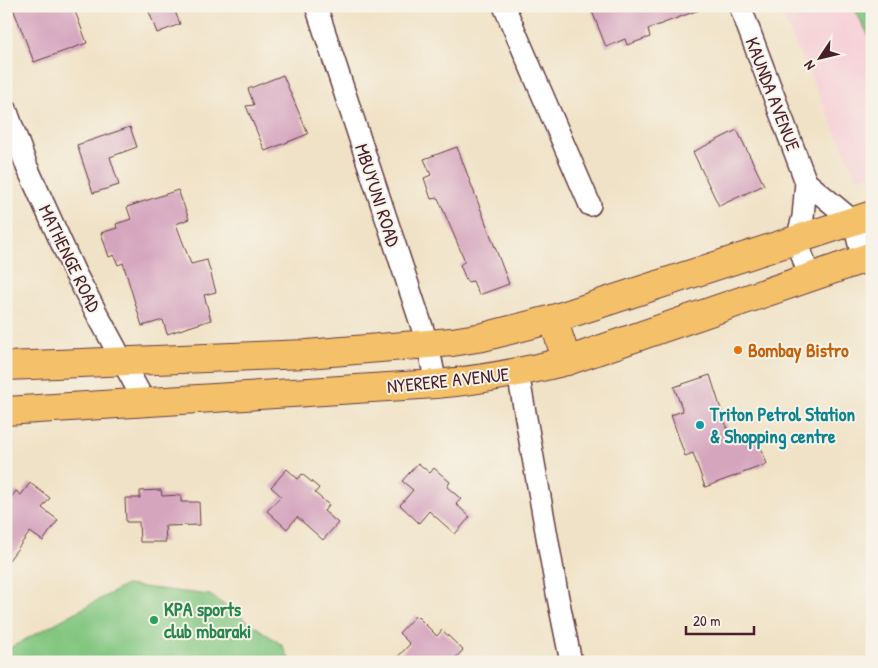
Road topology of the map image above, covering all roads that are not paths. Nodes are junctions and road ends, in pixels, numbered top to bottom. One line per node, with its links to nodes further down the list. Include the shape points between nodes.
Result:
1 (316, 6): 12 (street, MBUYUNI ROAD)
2 (504, 6): 6 (street)
3 (740, 6): 5 (street, KAUNDA AVENUE)
4 (6, 109): 13 (street, MATHENGE ROAD, via 27,167 75,273)
5 (806, 182): 7 (street, KAUNDA AVENUE); 8 (street, KAUNDA AVENUE)
6 (590, 204)
7 (862, 218): 8 (highway, NYERERE AVENUE); 9 (street)
8 (797, 239): 10 (street); 11 (highway, NYERERE AVENUE)
9 (867, 257): 10 (highway, NYERERE AVENUE)
10 (809, 278): 14 (highway, NYERERE AVENUE)
11 (553, 319): 12 (highway, NYERERE AVENUE, via 483,336); 14 (highway)
12 (428, 344): 13 (highway, NYERERE AVENUE, via 307,354); 19 (street, MBUYUNI ROAD)
13 (122, 361): 15 (highway, NYERERE AVENUE); 20 (street, MATHENGE ROAD)
14 (567, 361): 17 (highway, NYERERE AVENUE)
15 (64, 364): 16 (highway, NYERERE AVENUE); 18 (highway)
16 (6, 366)
17 (518, 373): 19 (highway, NYERERE AVENUE); 22 (street)
18 (6, 374)
19 (436, 384): 20 (highway, NYERERE AVENUE)
20 (144, 401): 21 (highway, NYERERE AVENUE)
21 (6, 411)
22 (571, 662)

